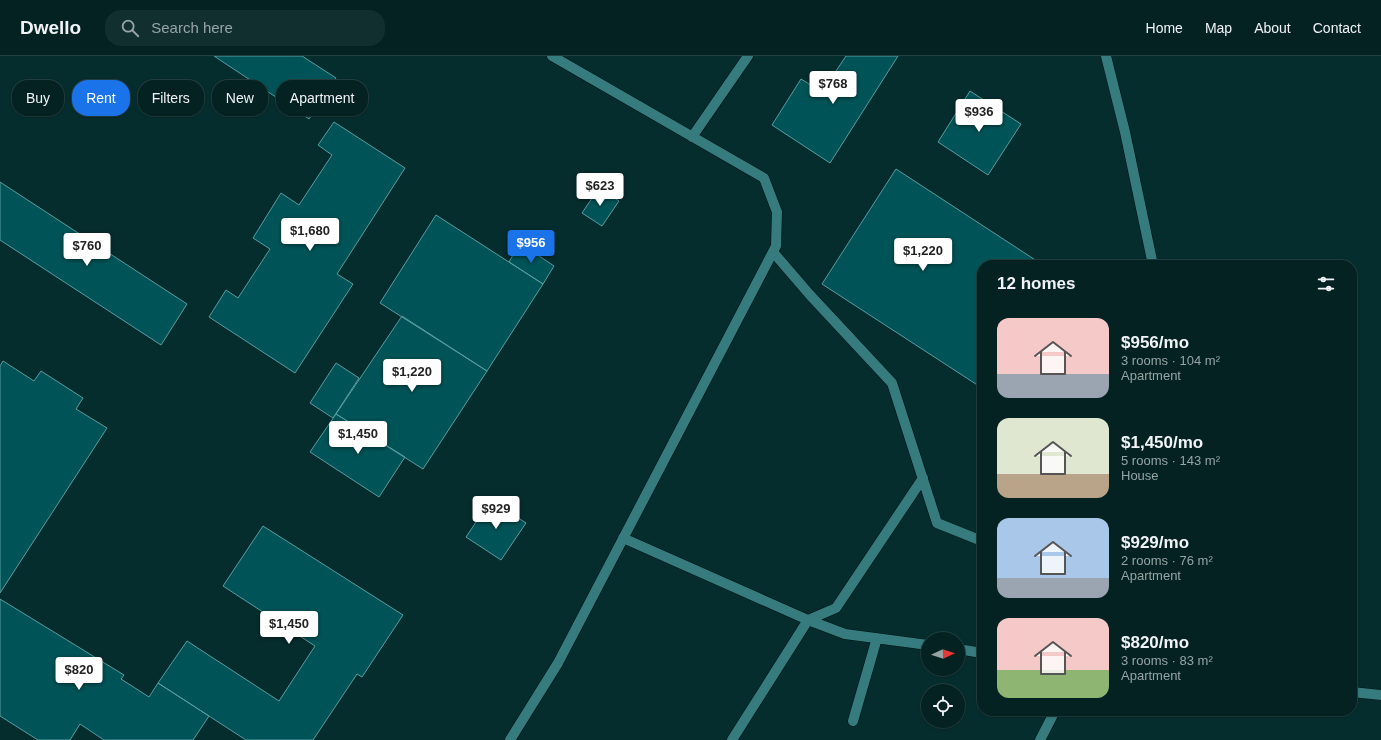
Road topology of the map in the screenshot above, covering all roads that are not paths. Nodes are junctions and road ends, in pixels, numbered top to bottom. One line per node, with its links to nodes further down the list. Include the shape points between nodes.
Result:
1 (552, 56): 4 (lane)
2 (748, 56): 4 (lane)
3 (1106, 56): 6 (lane)
4 (692, 137): 5 (lane, via 764,178 777,212 776,246)
5 (773, 252): 7 (lane, via 892,383); 8 (lane)
6 (1152, 260)
7 (923, 478): 9 (lane, via 937,523); 10 (lane, via 836,608)
8 (623, 538): 10 (lane); 19 (lane, via 558,663)
9 (977, 539)
10 (808, 620): 11 (lane, via 845,634); 20 (lane)
11 (877, 638): 12 (lane); 18 (lane)
12 (921, 644)
13 (965, 650): 14 (lane)
14 (977, 652)
15 (1357, 693): 16 (lane)
16 (1381, 695)
17 (1052, 716): 21 (lane)
18 (853, 721)
19 (510, 740)
20 (732, 740)
21 (1040, 740)

